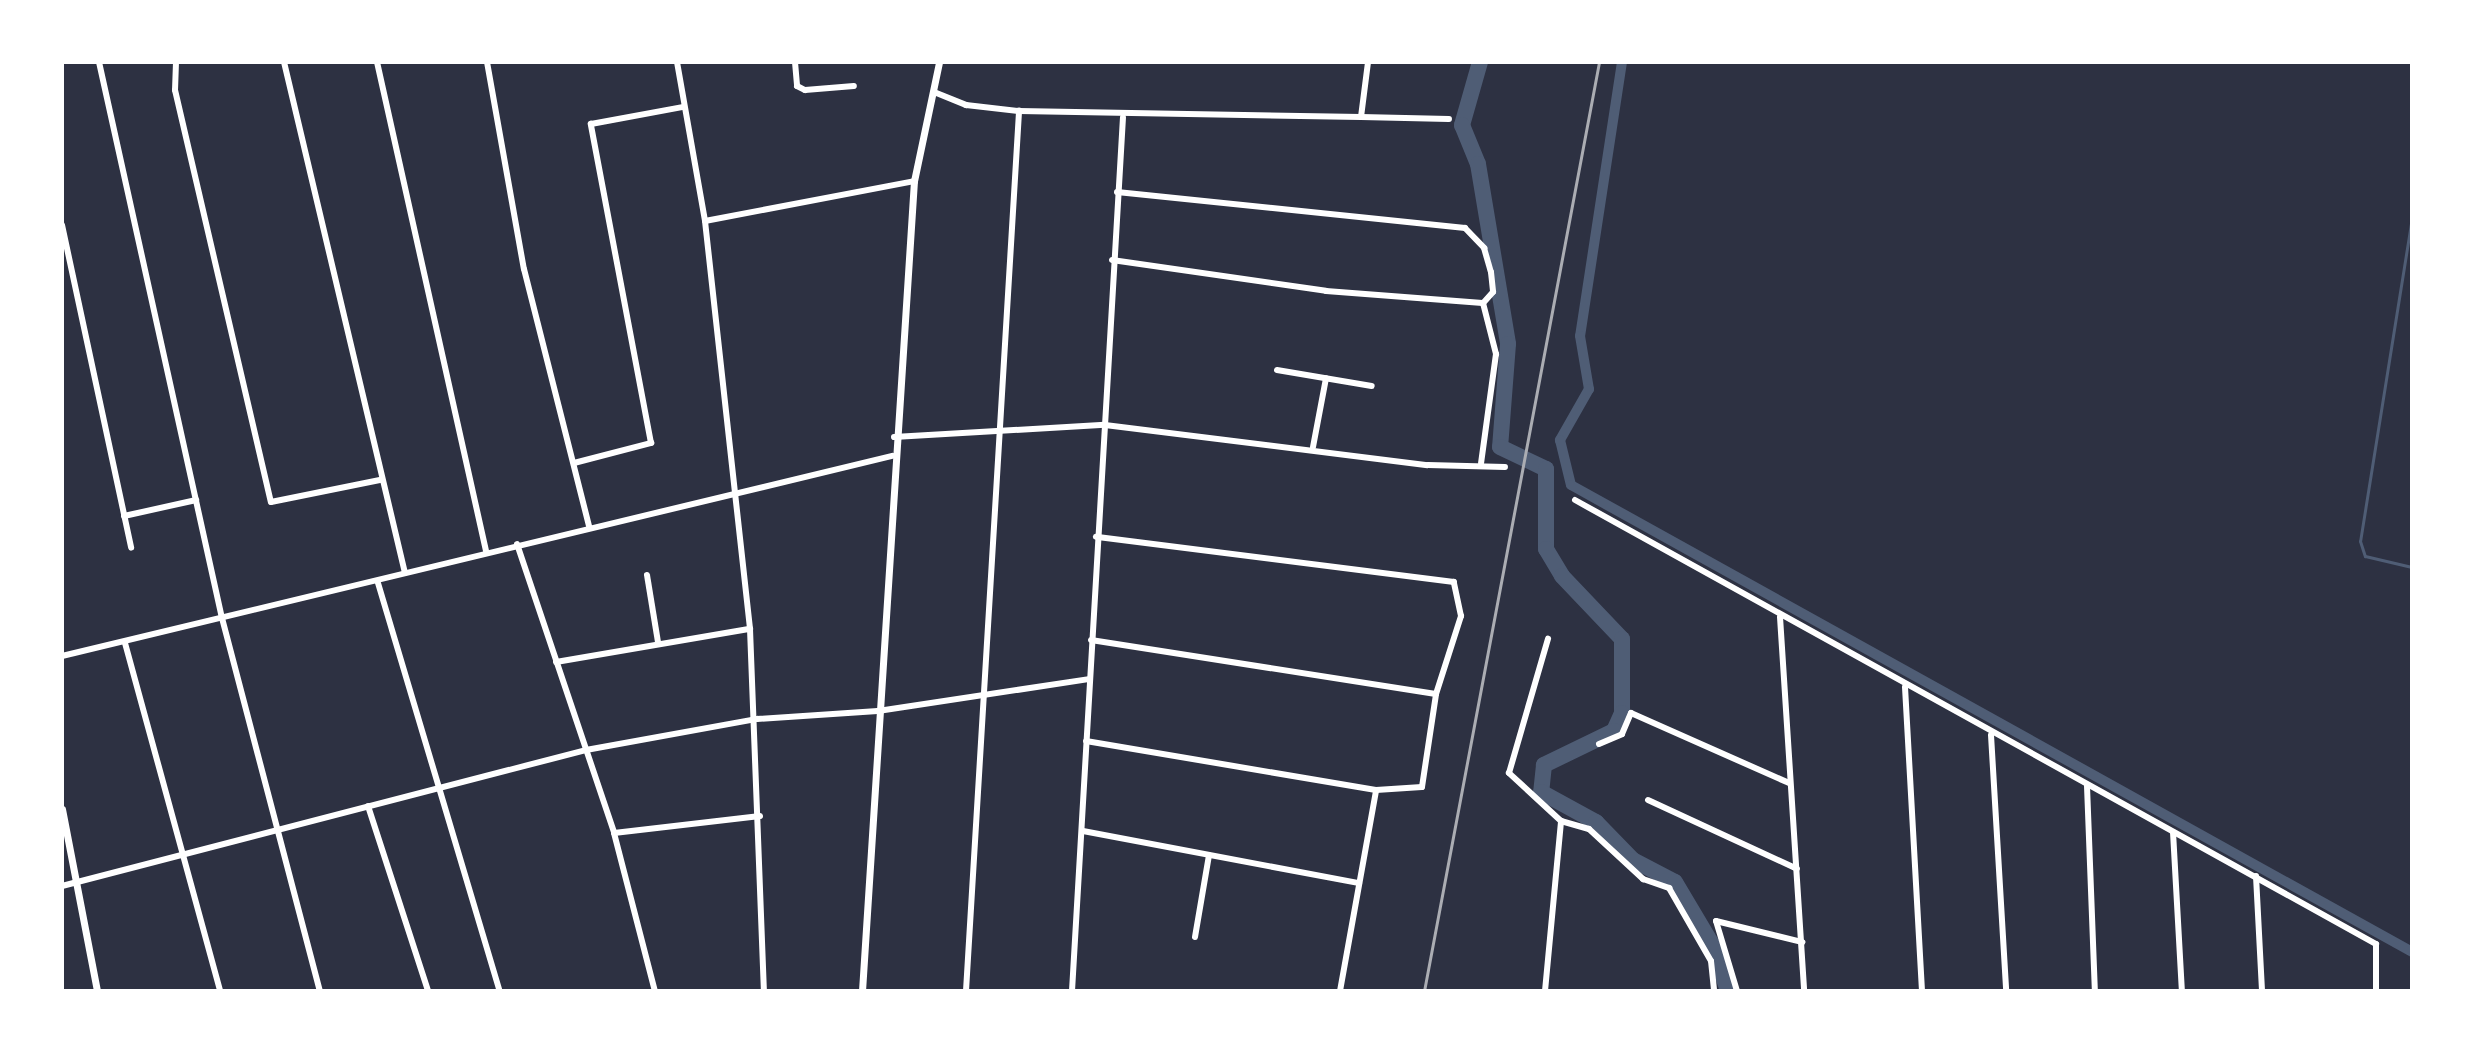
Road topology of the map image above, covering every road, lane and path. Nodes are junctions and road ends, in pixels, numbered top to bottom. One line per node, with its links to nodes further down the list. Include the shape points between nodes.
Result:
1 (99, 62): 36 (street)
2 (176, 62): 34 (street, via 175,90 271,502)
3 (284, 62): 34 (street)
4 (377, 62): 43 (street)
5 (487, 62): 31 (street, via 524,269)
6 (677, 62): 12 (street)
7 (795, 62): 10 (street, via 797,86 805,90)
8 (939, 62): 11 (street)
9 (1368, 62): 15 (street)
10 (854, 86)
11 (934, 92): 13 (street, via 966,105); 17 (street)
12 (683, 107): 19 (street); 31 (street, via 591,124 651,443)
13 (1019, 111): 14 (street); 27 (street)
14 (1123, 117): 15 (street); 18 (street)
15 (1361, 117): 16 (street)
16 (1449, 119)
17 (914, 181): 19 (street); 28 (street)
18 (1117, 192): 21 (street); 22 (street, via 1465,228 1484,248 1491,272 1493,292)
19 (705, 221): 35 (street)
20 (62, 225): 38 (street)
21 (1112, 260): 22 (street, via 1326,291); 26 (street)
22 (1483, 303): 32 (street, via 1496,354)
23 (1277, 370): 24 (street)
24 (1326, 378): 25 (street); 29 (street)
25 (1372, 386)
26 (1105, 425): 27 (street); 29 (street); 40 (street)
27 (1001, 427): 28 (street); 59 (street)
28 (894, 437): 30 (street)
29 (1313, 447): 32 (street, via 1428,465)
30 (892, 456): 35 (street); 60 (street)
31 (574, 463): 39 (street)
32 (1481, 463): 33 (street)
33 (1505, 467)
34 (380, 480): 44 (street)
35 (734, 490): 39 (street); 49 (street)
36 (196, 500): 38 (street); 48 (street)
37 (1575, 500): 47 (street)
38 (124, 516): 42 (street)
39 (589, 526): 41 (street)
40 (1096, 537): 51 (street); 58 (street, via 1454,582 1461,616)
41 (517, 544): 43 (street); 55 (street)
42 (131, 548)
43 (486, 551): 44 (street)
44 (405, 573): 46 (street)
45 (647, 575): 52 (street)
46 (378, 583): 48 (street); 69 (street)
47 (1780, 617): 57 (street); 66 (street)
48 (222, 618): 53 (street); 76 (street)
49 (750, 629): 52 (street); 61 (street)
50 (1548, 639): 74 (street, via 1509,773)
51 (1091, 640): 56 (street); 58 (street)
52 (658, 642): 55 (street)
53 (125, 643): 54 (street); 80 (street)
54 (62, 656)
55 (556, 662): 65 (street)
56 (1089, 679): 59 (street); 63 (street)
57 (1905, 687): 62 (street); 103 (street)
58 (1436, 694): 68 (street, via 1422,787)
59 (983, 695): 60 (street); 96 (street)
60 (878, 711): 61 (street); 95 (street)
61 (757, 719): 65 (street); 73 (street)
62 (1991, 735): 67 (street); 104 (street)
63 (1086, 741): 68 (street); 75 (street)
64 (1599, 744): 66 (street, via 1622,734 1631,713)
65 (586, 750): 69 (street); 78 (street)
66 (1789, 783): 81 (street)
67 (2087, 786): 77 (street); 105 (street)
68 (1376, 790): 84 (street)
69 (439, 791): 71 (street); 92 (street)
70 (1648, 800): 81 (street)
71 (368, 806): 76 (street); 91 (street)
72 (62, 809): 83 (street)
73 (760, 816): 78 (street); 94 (street)
74 (1561, 821): 99 (street); 100 (street, via 1589,829 1643,879 1669,888 1711,961)
75 (1083, 831): 79 (street); 97 (street)
76 (277, 832): 80 (street); 90 (street)
77 (2173, 832): 82 (street); 106 (street)
78 (614, 833): 93 (street)
79 (1209, 855): 84 (street); 86 (street)
80 (179, 857): 83 (street); 89 (street)
81 (1797, 869): 87 (street)
82 (2256, 876): 107 (street); 108 (street, via 2376,944)
83 (75, 883): 85 (street); 88 (street)
84 (1359, 883): 98 (street)
85 (62, 886)
86 (1195, 937)
87 (1802, 942): 101 (street, via 1716,921); 102 (street)
88 (97, 991)
89 (220, 991)
90 (320, 991)
91 (428, 991)
92 (500, 991)
93 (655, 991)
94 (764, 991)
95 (862, 991)
96 (966, 991)
97 (1072, 991)
98 (1340, 991)
99 (1545, 991)
100 (1714, 991)
101 (1737, 991)
102 (1804, 991)
103 (1922, 991)
104 (2006, 991)
105 (2095, 991)
106 (2182, 991)
107 (2262, 991)
108 (2376, 991)

